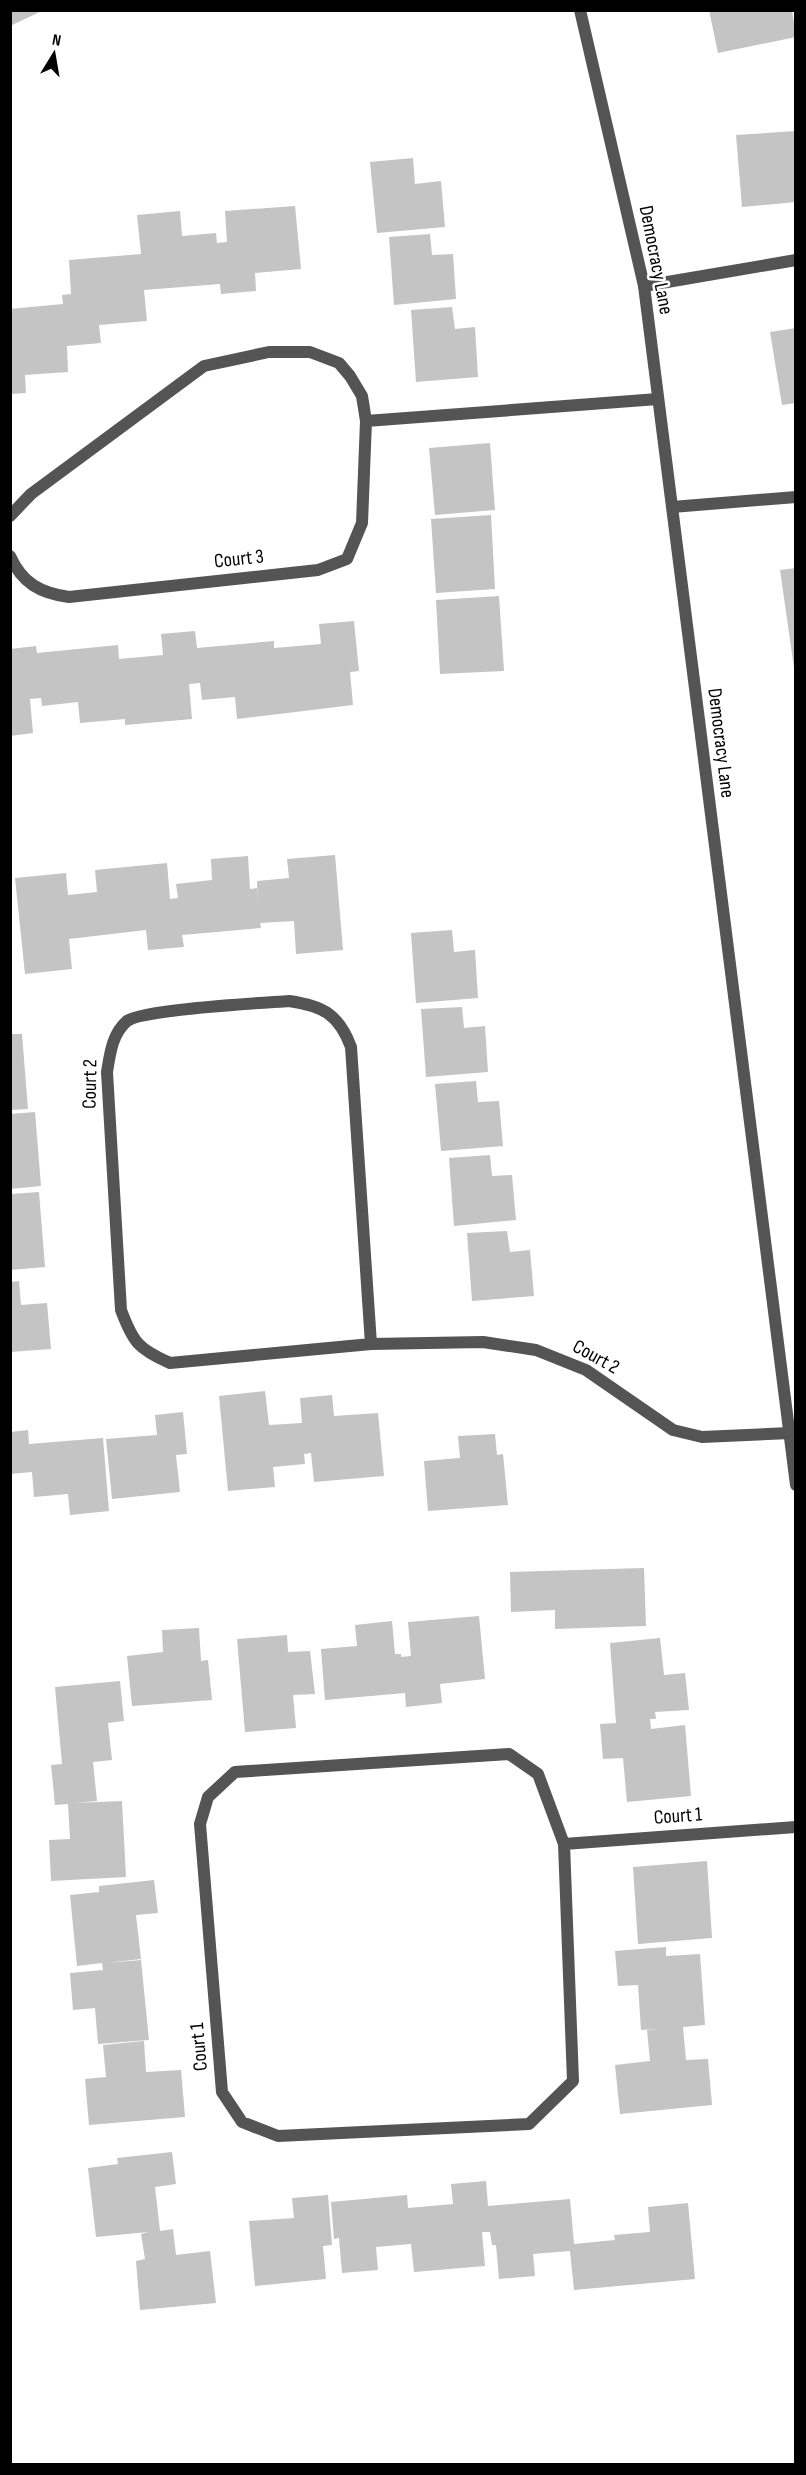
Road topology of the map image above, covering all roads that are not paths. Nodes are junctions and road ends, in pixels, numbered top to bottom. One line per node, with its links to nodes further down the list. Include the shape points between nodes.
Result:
1 (580, 10): 3 (street, Democracy Lane)
2 (795, 260): 3 (street)
3 (644, 286): 4 (street, Democracy Lane)
4 (658, 399): 5 (street); 7 (street, Democracy Lane)
5 (366, 421): 8 (street, Court 3, via 362,396 350,376 339,363 310,352 268,352 204,366 31,494); 9 (street, Court 3, via 362,523 347,559 318,570 69,597 49,595 32,586)
6 (795, 497): 7 (street)
7 (672, 507): 11 (street, Democracy Lane)
8 (10, 516)
9 (10, 556)
10 (371, 1344): 10 (street, Court 2, via 351,1047 343,1027 329,1014 289,1000 153,1013 129,1020 111,1047 106,1072 121,1310 139,1346 170,1363); 11 (street, Court 2, via 483,1342 536,1350 586,1370 673,1430 702,1437)
11 (793, 1432): 12 (street, Democracy Lane)
12 (795, 1485)
13 (795, 1827): 14 (street, Court 1)
14 (564, 1844): 14 (street, Court 1, via 573,2082 529,2124 278,2136 242,2122 222,2092 200,1824 208,1797 235,1772 509,1754 538,1774)

